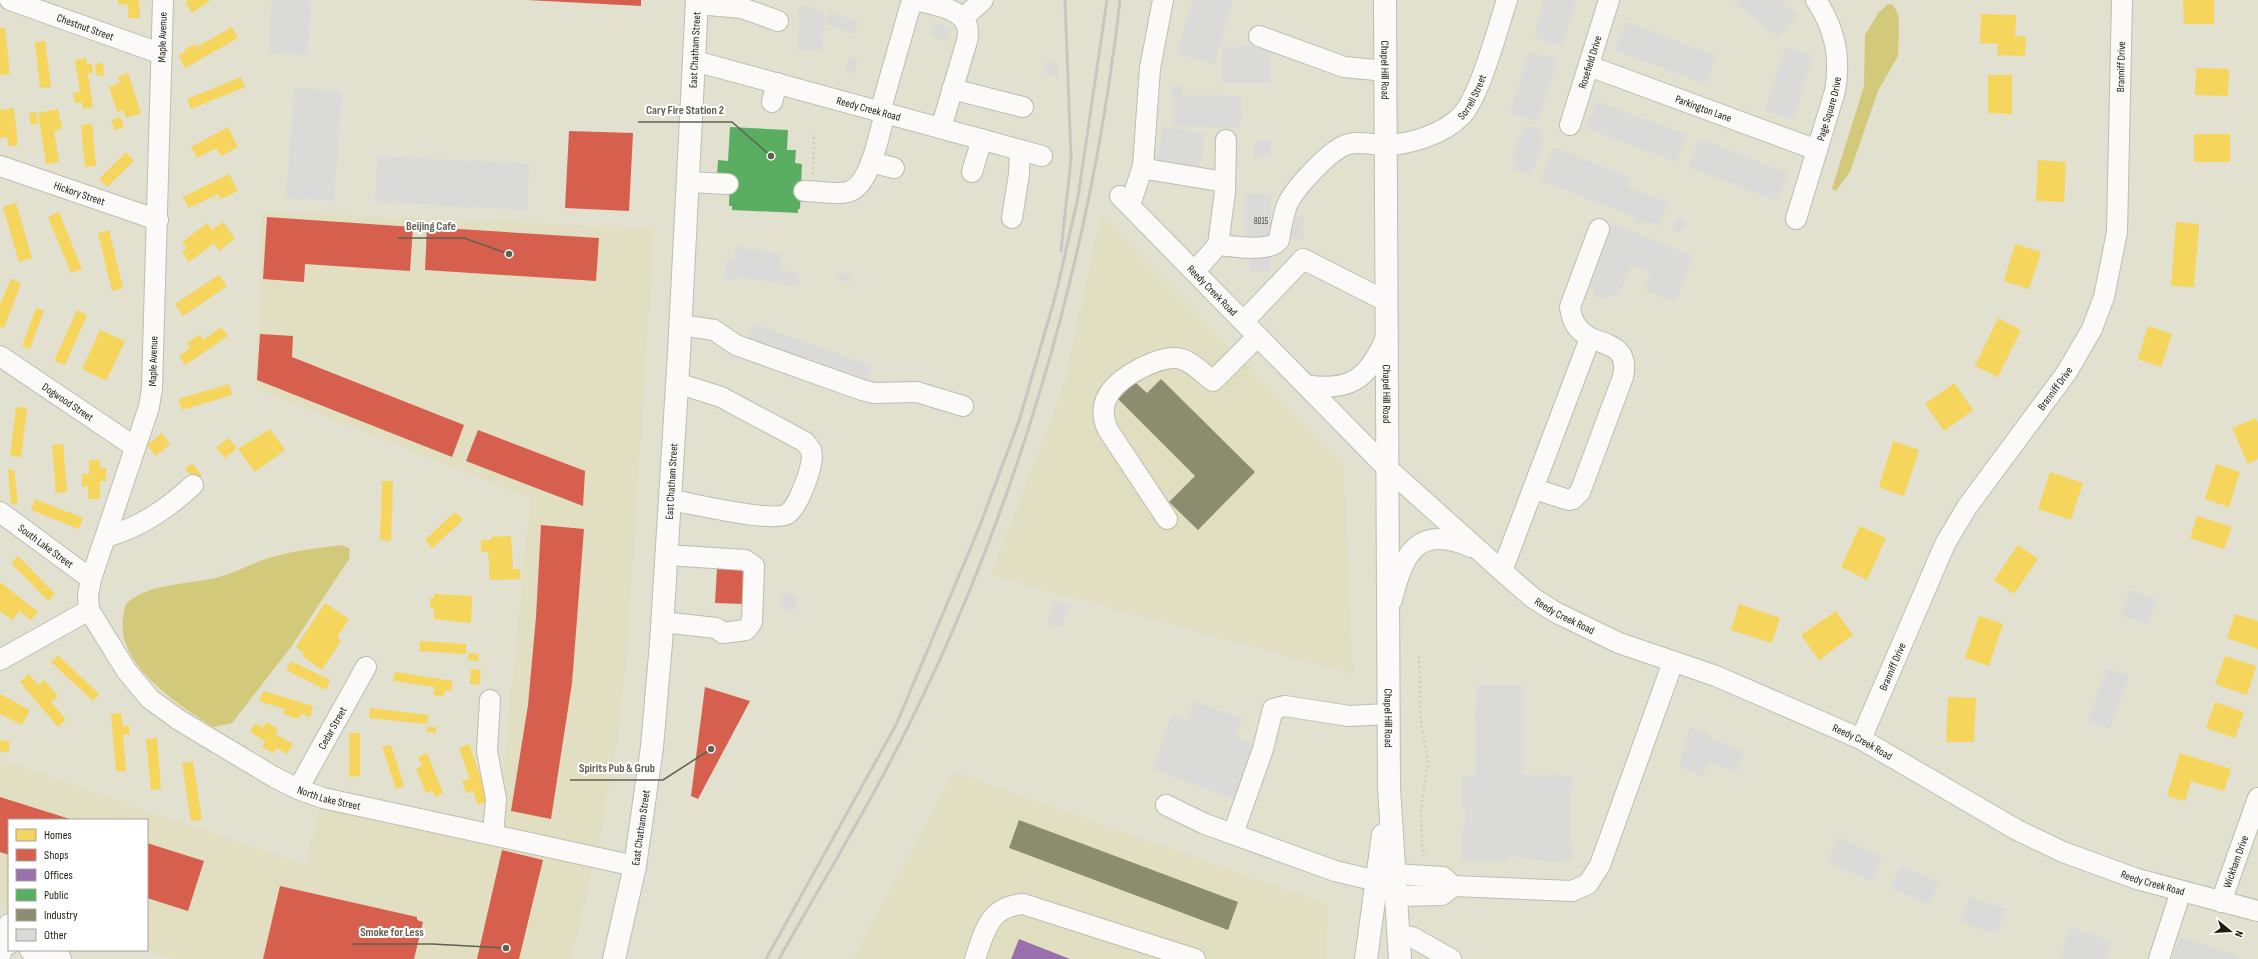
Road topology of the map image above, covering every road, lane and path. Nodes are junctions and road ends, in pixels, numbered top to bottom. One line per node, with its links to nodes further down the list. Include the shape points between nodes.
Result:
1 (10, 0): 16 (street, Chestnut Street)
2 (163, 0): 16 (street, Maple Avenue)
3 (912, 0): 24 (street)
4 (915, 0): 13 (street, via 951,9)
5 (983, 0): 13 (street)
6 (1163, 0): 36 (street, via 1150,68)
7 (1385, 0): 19 (main road, Chapel Hill Road)
8 (1507, 0): 30 (street, Sorrell Street, via 1474,99 1464,113 1436,133)
9 (1609, 0): 18 (street, Rosefield Drive)
10 (1816, 0): 32 (street, Page Square Drive, via 1837,45 1838,70 1835,91)
11 (2122, 0): 82 (street, Branniff Drive, via 2118,224 2104,297 2092,329 2067,372 1967,507 1944,544)
12 (697, 2): 14 (street, via 742,8); 17 (main road, East Chatham Street)
13 (964, 18): 21 (street, via 968,34)
14 (778, 21)
15 (1259, 36): 19 (street, via 1344,68)
16 (162, 54): 45 (street, Maple Avenue)
17 (695, 61): 20 (street, Reedy Creek Road); 39 (main road, East Chatham Street)
18 (1589, 66): 25 (street, Rosefield Drive); 32 (street, Parkington Lane)
19 (1386, 71): 30 (main road, Chapel Hill Road)
20 (777, 83): 22 (street); 24 (street, Reedy Creek Road)
21 (952, 89): 23 (street); 26 (street)
22 (772, 102)
23 (1023, 107)
24 (882, 112): 26 (street, Reedy Creek Road); 34 (street)
25 (1570, 125)
26 (941, 128): 28 (street, Reedy Creek Road)
27 (814, 133): 41 (path)
28 (982, 139): 31 (street, Reedy Creek Road); 38 (street)
29 (1226, 140): 40 (street)
30 (1386, 145): 47 (street, Sorrell Street, via 1350,144 1333,153 1292,196 1287,205); 51 (main road, Chapel Hill Road)
31 (1020, 150): 33 (street, Reedy Creek Road); 43 (street)
32 (1817, 150): 44 (street, Page Square Drive)
33 (1042, 156)
34 (871, 162): 37 (street); 41 (street, via 864,180 854,190 838,193)
35 (0, 166): 45 (street, Hickory Street)
36 (1143, 166): 40 (street, via 1152,170); 50 (street, Reedy Creek Road, via 1125,201)
37 (894, 168)
38 (972, 172)
39 (688, 182): 42 (street); 53 (main road, East Chatham Street)
40 (1225, 182): 48 (street)
41 (809, 183)
42 (728, 184)
43 (1012, 218)
44 (1796, 219)
45 (158, 220): 61 (street, Maple Avenue, via 152,388 149,407)
46 (1599, 229): 55 (street, via 1570,307 1576,328)
47 (1279, 240): 48 (street, via 1276,245 1266,248); 49 (street)
48 (1218, 246): 50 (street)
49 (1303, 259): 51 (street); 52 (street)
50 (1195, 271): 52 (street, Reedy Creek Road)
51 (1386, 301): 56 (main road, Chapel Hill Road)
52 (1244, 320): 54 (street, Reedy Creek Road)
53 (681, 325): 58 (main road, East Chatham Street); 60 (street, via 714,330 736,345 862,390 874,393 917,392)
54 (1258, 336): 59 (street, Reedy Creek Road); 67 (street, via 1212,381 1189,362 1167,358 1125,376 1108,396 1103,411 1108,430)
55 (1590, 338): 64 (street); 64 (street, via 1612,347 1623,355 1623,376 1577,496 1569,500)
56 (1385, 340): 59 (street, via 1368,370 1353,382 1321,387); 62 (main road, Chapel Hill Road)
57 (0, 356): 61 (street, Dogwood Street)
58 (677, 383): 65 (main road, East Chatham Street); 65 (street, via 721,397 791,434 805,442 811,450 812,457 795,508 785,516 766,517)
59 (1306, 385): 62 (street, Reedy Creek Road)
60 (963, 406)
61 (135, 447): 68 (street, Maple Avenue)
62 (1386, 466): 69 (street, Reedy Creek Road); 74 (main road, Chapel Hill Road)
63 (194, 484): 68 (street, via 159,514)
64 (1534, 489): 71 (street)
65 (670, 500): 70 (main road, East Chatham Street)
66 (0, 512): 72 (street, South Lake Street)
67 (1167, 518)
68 (106, 537): 72 (street, Maple Avenue)
69 (1478, 550): 71 (street, Reedy Creek Road); 74 (street, Reedy Creek Road, via 1455,541 1437,539 1426,541 1411,550 1397,577)
70 (666, 555): 75 (main road, East Chatham Street); 75 (street, via 745,560 754,566 752,622 746,630 723,633 716,628)
71 (1502, 571): 78 (street, Reedy Creek Road, via 1533,598 1555,612 1619,644)
72 (91, 579): 73 (street, Maple Avenue, via 88,595)
73 (90, 610): 77 (street); 83 (street, North Lake Street, via 126,670 150,700 228,750)
74 (1387, 619): 81 (main road, Chapel Hill Road)
75 (662, 622): 89 (main road, East Chatham Street, via 652,747)
76 (1419, 656): 88 (path, via 1421,722 1428,762 1421,808 1422,847)
77 (0, 660)
78 (1673, 662): 82 (street, Reedy Creek Road, via 1759,693); 91 (street, via 1600,865 1588,884 1572,891)
79 (366, 667): 83 (street, Cedar Street)
80 (490, 700): 87 (street, via 488,751 496,799)
81 (1388, 714): 86 (street, via 1348,716 1285,706 1273,709 1263,749); 90 (main road, Chapel Hill Road)
82 (1861, 739): 92 (street, Reedy Creek Road, via 2017,830 2063,852 2104,868)
83 (298, 789): 87 (street, North Lake Street, via 323,798)
84 (2258, 798): 94 (street, Wickham Drive)
85 (1166, 805): 86 (street)
86 (1233, 834): 90 (street, via 1335,871)
87 (493, 835): 89 (street, North Lake Street)
88 (1426, 864)
89 (635, 866): 99 (main road, East Chatham Street)
90 (1386, 878): 91 (street, via 1442,876); 93 (main road, Chapel Hill Road); 102 (main road, Chapel Hill Road)
91 (1453, 886): 93 (street, via 1442,895)
92 (2181, 891): 94 (street, Reedy Creek Road); 105 (street)
93 (1397, 896): 96 (main road, Chapel Hill Road)
94 (2221, 902): 95 (street, Reedy Creek Road)
95 (2258, 911)
96 (1400, 935): 103 (main road, Chapel Hill Road); 104 (street, via 1412,937)
97 (35, 951): 98 (main road)
98 (60, 959)
99 (614, 959)
100 (975, 959): 101 (street, via 992,918 999,910 1010,905 1023,904)
101 (1195, 959)
102 (1366, 959)
103 (1400, 959)
104 (1451, 959)
105 (2159, 959)

